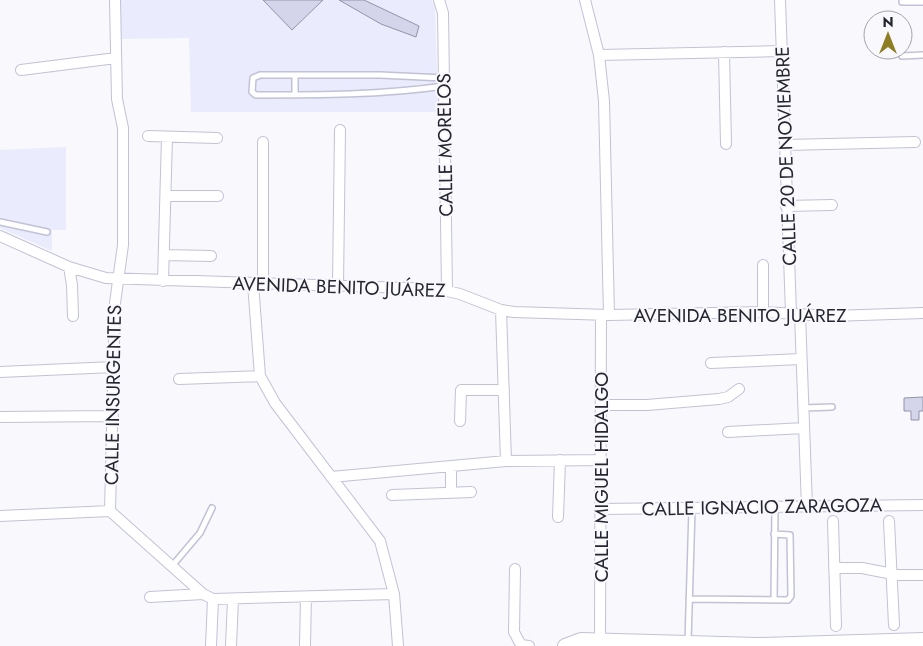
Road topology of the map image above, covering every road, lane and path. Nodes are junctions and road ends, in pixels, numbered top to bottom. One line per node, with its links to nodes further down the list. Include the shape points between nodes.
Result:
1 (115, 0): 10 (street, CALLE INSURGENTES)
2 (439, 0): 13 (street, CALLE MORELOS, via 443,13)
3 (585, 0): 9 (street, CALLE MIGUEL HIDALGO)
4 (780, 0): 7 (street, CALLE 20 DE NOVIEMBRE)
5 (902, 2): 6 (lane)
6 (923, 2)
7 (782, 50): 8 (street); 22 (street, CALLE 20 DE NOVIEMBRE)
8 (724, 52): 9 (street); 21 (street)
9 (599, 55): 43 (street, CALLE MIGUEL HIDALGO, via 604,101)
10 (116, 58): 11 (street); 34 (street, CALLE INSURGENTES, via 117,99 123,128 123,245)
11 (21, 70)
12 (295, 74): 13 (lane); 14 (lane); 14 (lane, via 257,75 253,78 252,89 256,95)
13 (444, 82): 14 (lane, via 388,93); 38 (street, CALLE MORELOS)
14 (295, 95)
15 (340, 130): 37 (street)
16 (148, 136): 17 (street)
17 (167, 136): 18 (street); 23 (street)
18 (217, 138)
19 (263, 142): 36 (street)
20 (915, 142): 22 (street)
21 (726, 144)
22 (785, 145): 26 (street, CALLE 20 DE NOVIEMBRE)
23 (166, 196): 24 (street); 30 (street)
24 (218, 196)
25 (832, 205): 26 (street)
26 (786, 206): 42 (street, CALLE 20 DE NOVIEMBRE)
27 (2, 223): 28 (lane); 29 (lane)
28 (47, 232)
29 (0, 236): 33 (street, AVENIDA BENITO JUÁREZ)
30 (164, 254): 31 (street); 35 (street)
31 (211, 256)
32 (763, 265): 40 (street)
33 (69, 267): 34 (street, AVENIDA BENITO JUÁREZ); 44 (street)
34 (118, 279): 35 (street, AVENIDA BENITO JUÁREZ); 47 (street, CALLE INSURGENTES, via 114,303)
35 (163, 281): 36 (street, AVENIDA BENITO JUÁREZ)
36 (258, 283): 37 (street, AVENIDA BENITO JUÁREZ); 49 (street)
37 (338, 284): 38 (street, AVENIDA BENITO JUÁREZ)
38 (447, 290): 39 (street, AVENIDA BENITO JUÁREZ)
39 (501, 310): 43 (street, AVENIDA BENITO JUÁREZ); 52 (street)
40 (764, 312): 42 (street, AVENIDA BENITO JUÁREZ); 43 (street, AVENIDA BENITO JUÁREZ)
41 (923, 312): 42 (street, AVENIDA BENITO JUÁREZ)
42 (796, 314): 45 (street, CALLE 20 DE NOVIEMBRE)
43 (605, 315): 53 (street, CALLE MIGUEL HIDALGO)
44 (73, 316)
45 (801, 358): 46 (street); 55 (street, CALLE 20 DE NOVIEMBRE)
46 (711, 363)
47 (114, 367): 48 (street); 56 (street, CALLE INSURGENTES)
48 (0, 372)
49 (260, 376): 50 (street); 65 (street, via 275,403)
50 (179, 380)
51 (739, 389): 53 (street, via 719,400)
52 (504, 390): 58 (street, via 461,390); 63 (street)
53 (602, 405): 62 (street, CALLE MIGUEL HIDALGO)
54 (832, 407): 55 (lane)
55 (803, 408): 59 (street, CALLE 20 DE NOVIEMBRE)
56 (113, 416): 57 (street); 75 (street, CALLE INSURGENTES)
57 (0, 417)
58 (460, 421)
59 (804, 428): 60 (street); 70 (street, CALLE 20 DE NOVIEMBRE)
60 (728, 432)
61 (560, 460): 62 (street); 63 (street); 77 (street)
62 (602, 460): 73 (street, CALLE MIGUEL HIDALGO)
63 (506, 462): 64 (street)
64 (451, 466): 65 (street); 67 (street)
65 (331, 477): 87 (street, via 380,541)
66 (471, 492): 67 (street)
67 (451, 493): 68 (street)
68 (392, 495)
69 (923, 504): 70 (street, CALLE IGNACIO ZARAGOZA)
70 (807, 507): 72 (street, CALLE IGNACIO ZARAGOZA)
71 (212, 508): 81 (lane, via 200,533)
72 (775, 508): 74 (street, CALLE IGNACIO ZARAGOZA); 80 (lane)
73 (602, 509): 74 (street, CALLE IGNACIO ZARAGOZA); 96 (street, CALLE MIGUEL HIDALGO)
74 (692, 509): 92 (lane)
75 (110, 511): 76 (street); 81 (street)
76 (0, 516)
77 (558, 517)
78 (833, 521): 82 (street)
79 (890, 521): 84 (street)
80 (774, 534): 93 (lane); 93 (lane, via 790,535 791,596 787,600)
81 (172, 566): 86 (street)
82 (834, 568): 84 (street, via 862,568); 95 (street)
83 (515, 569): 105 (street, via 514,632 521,645)
84 (891, 574): 85 (street); 94 (street)
85 (923, 575)
86 (203, 594): 88 (street); 90 (street)
87 (394, 594): 89 (street); 104 (street)
88 (150, 597)
89 (306, 598): 91 (street); 103 (street)
90 (213, 599): 91 (street); 101 (street)
91 (233, 599): 102 (street)
92 (689, 599): 93 (lane); 98 (lane)
93 (774, 600)
94 (894, 625)
95 (836, 626)
96 (600, 640): 99 (street); 107 (street, via 576,641)
97 (923, 640): 100 (street)
98 (688, 643): 99 (street); 108 (street)
99 (653, 644)
100 (869, 644): 109 (street)
101 (211, 646)
102 (231, 646)
103 (305, 646)
104 (398, 646)
105 (528, 646)
106 (558, 646): 107 (street)
107 (565, 646)
108 (738, 646): 109 (street)
109 (758, 646)

